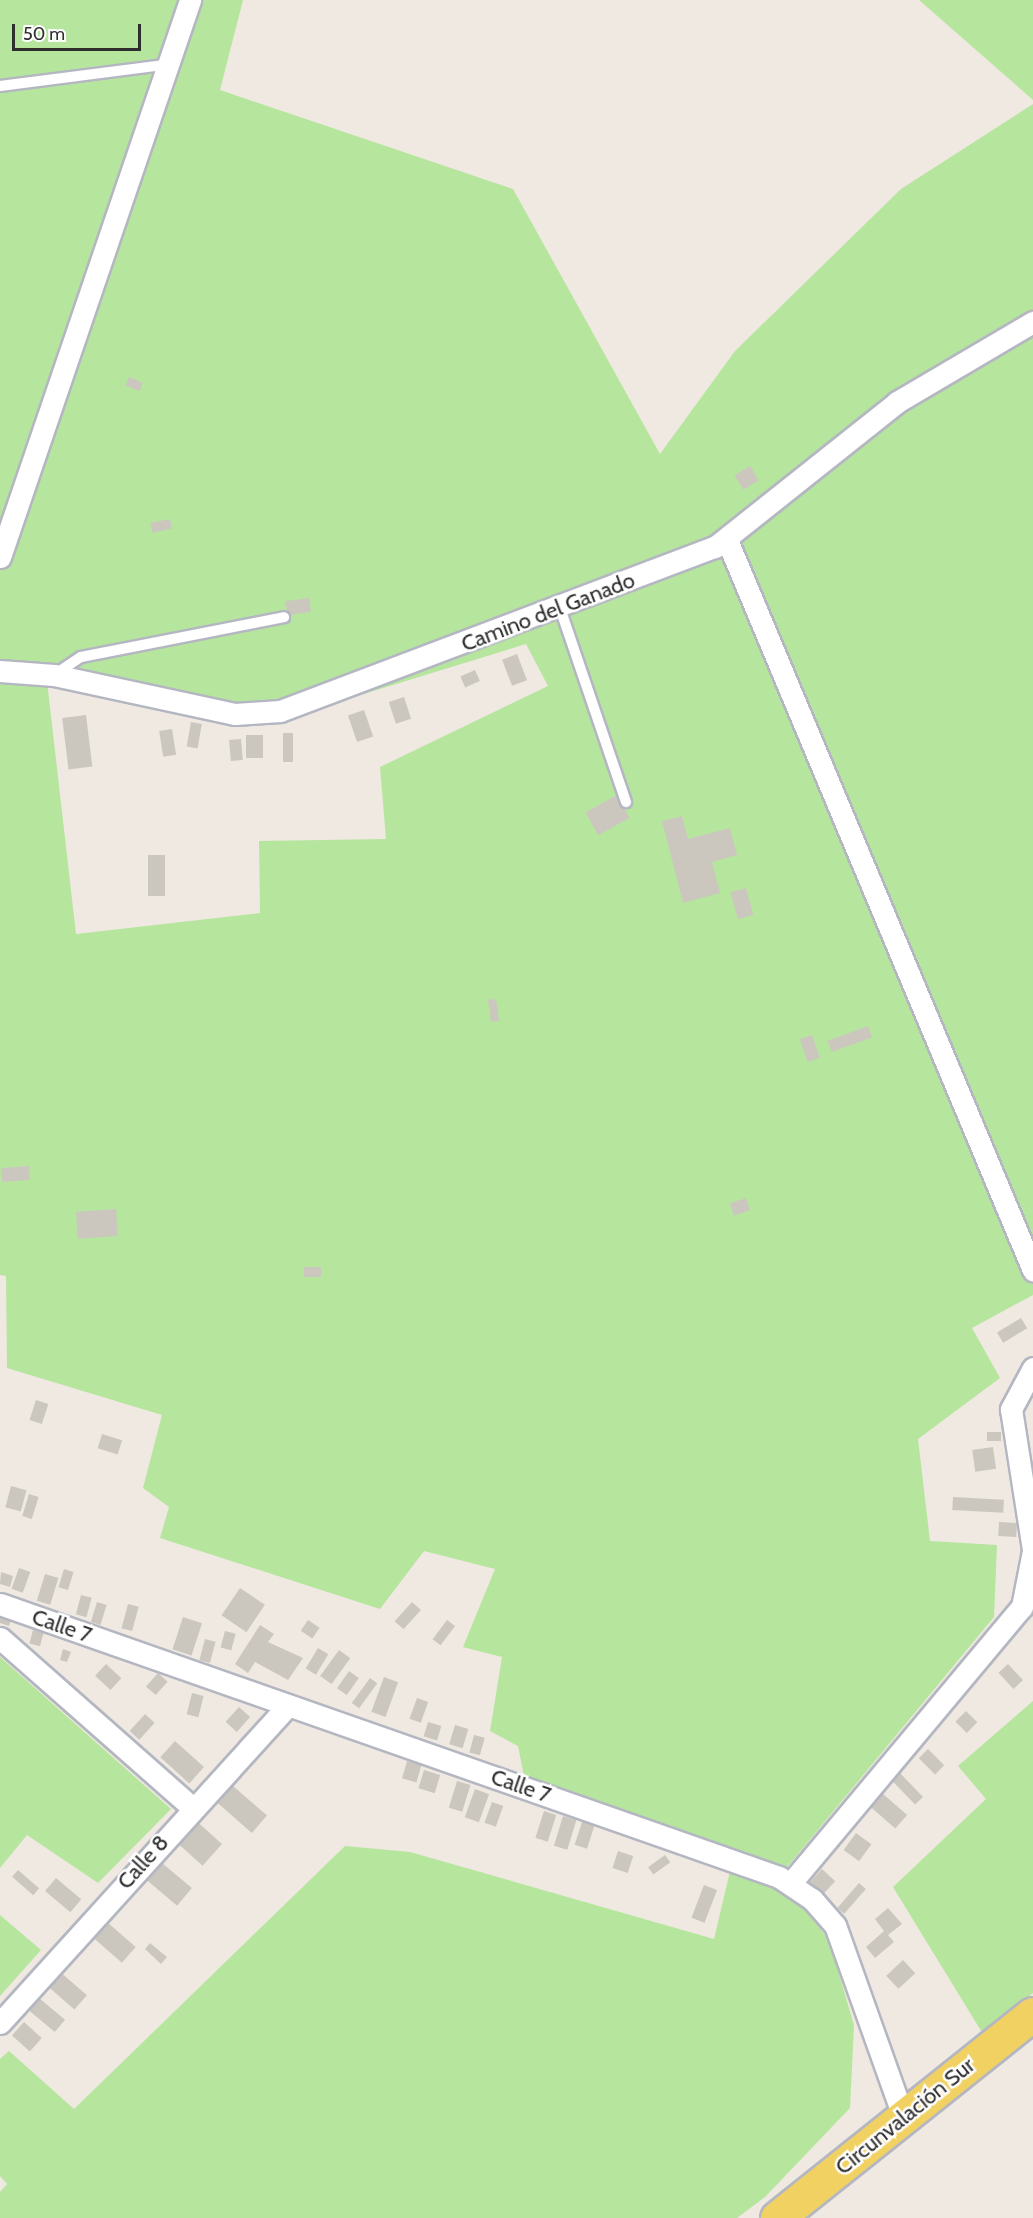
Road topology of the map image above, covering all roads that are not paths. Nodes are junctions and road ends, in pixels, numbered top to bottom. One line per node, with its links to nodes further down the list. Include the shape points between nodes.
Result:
1 (190, 0): 2 (street)
2 (165, 65): 3 (lane); 6 (street)
3 (0, 86)
4 (1033, 322): 5 (street, Camino del Ganado, via 897,402)
5 (727, 540): 7 (street, Camino del Ganado); 12 (street)
6 (0, 557)
7 (560, 608): 10 (street, Camino del Ganado, via 280,711 235,714); 11 (lane)
8 (284, 617): 10 (lane, via 81,657)
9 (0, 671): 10 (street, Camino del Ganado)
10 (54, 675)
11 (627, 802)
12 (1033, 1270)
13 (1033, 1368): 14 (street, via 1011,1409)
14 (1033, 1550): 19 (street, via 1022,1607)
15 (0, 1604): 17 (street, Calle 7)
16 (0, 1638): 18 (street)
17 (288, 1705): 18 (street, Calle 8); 19 (street, Calle 7)
18 (192, 1807): 21 (street, Calle 8)
19 (790, 1884): 22 (street, Calle 7, via 812,1899 846,1946)
20 (1033, 2014): 22 (main road, Circunvalación Sur)
21 (0, 2023)
22 (903, 2116): 23 (main road, Circunvalación Sur)
23 (777, 2218)

